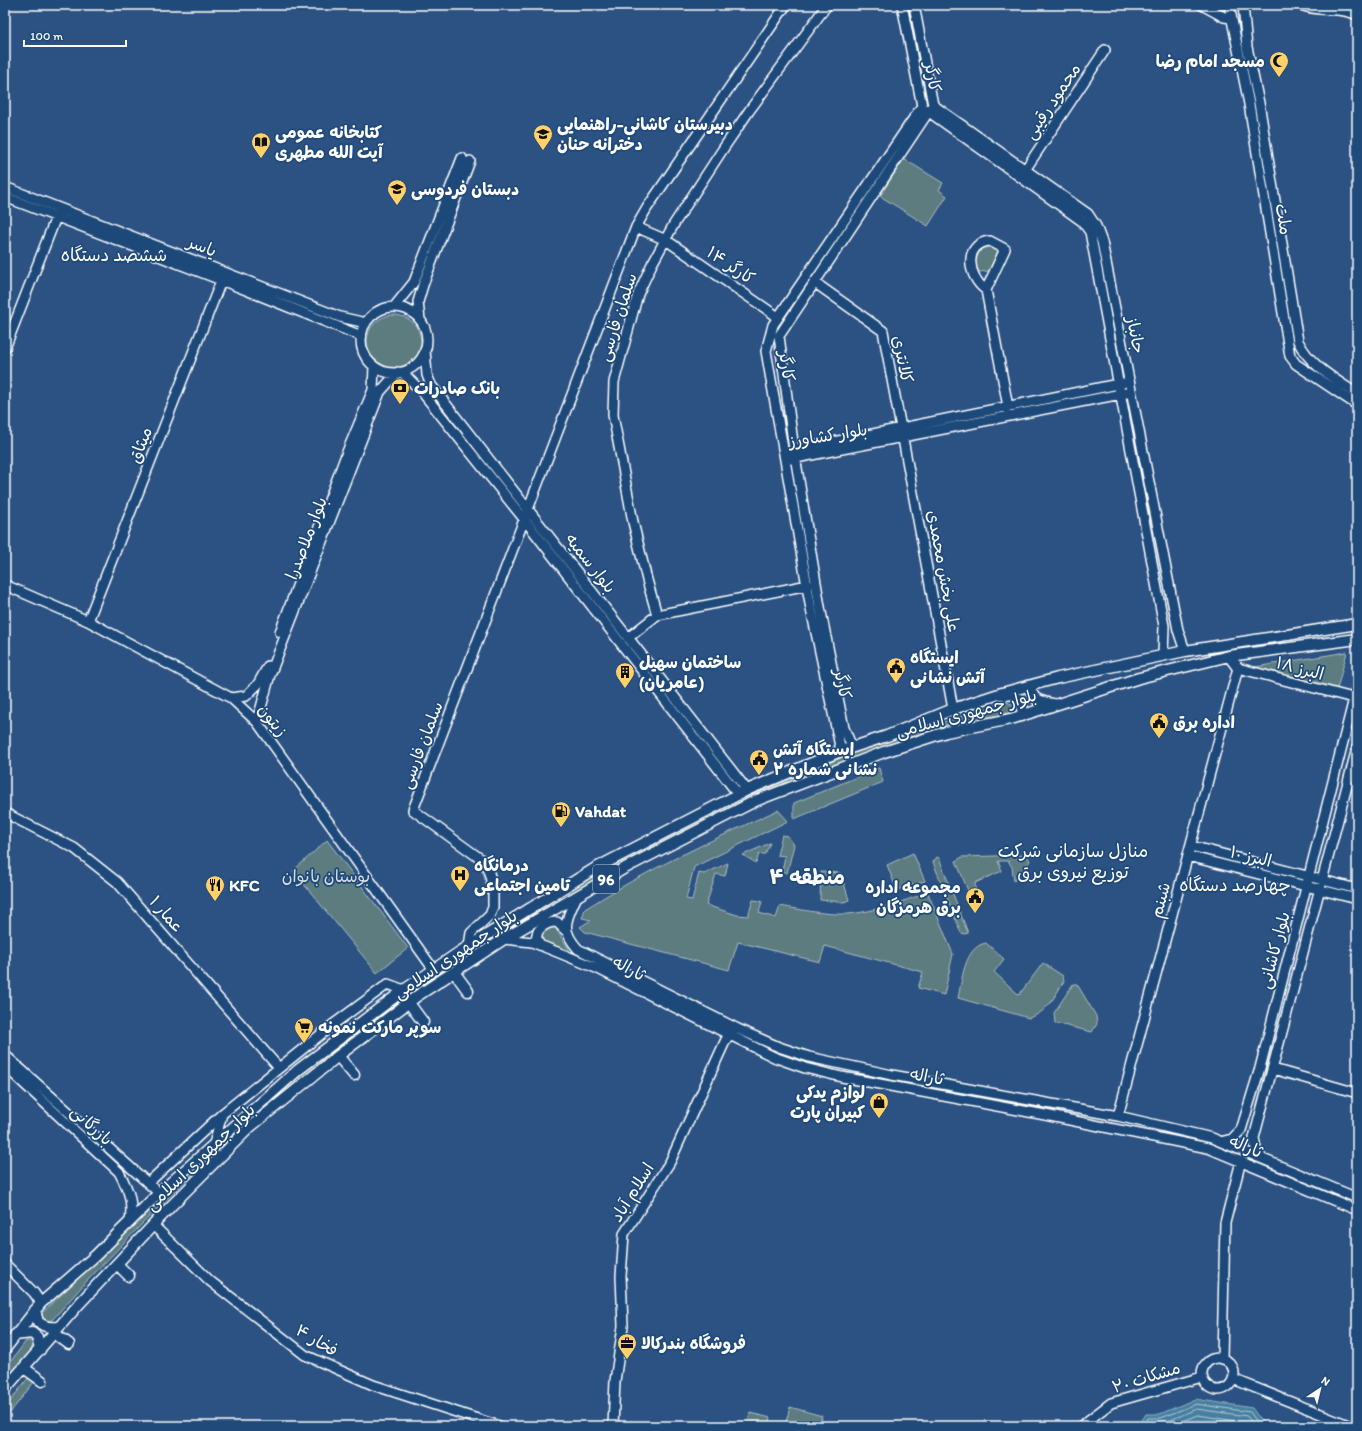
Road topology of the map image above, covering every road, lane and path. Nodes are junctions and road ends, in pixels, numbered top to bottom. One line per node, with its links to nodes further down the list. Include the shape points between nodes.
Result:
1 (786, 5): 21 (street, سلمان فارسی)
2 (827, 5): 22 (street, سلمان فارسی, via 749,111)
3 (902, 5): 14 (street, کارگر)
4 (914, 5): 15 (street, کارگر)
5 (1202, 5): 10 (street)
6 (1229, 5): 10 (street, ملت)
7 (1242, 5): 11 (street, ملت)
8 (1301, 5): 9 (street, via 1311,9 1348,10)
9 (1357, 14)
10 (1231, 18): 12 (street, ملت)
11 (1247, 47): 12 (street); 16 (street, ملت)
12 (1237, 48): 16 (street, ملت)
13 (1105, 50): 17 (street, محمود رقیبی)
14 (922, 106): 15 (street); 28 (street, کارگر)
15 (930, 109): 17 (street, جانباز); 25 (street, کارگر)
16 (1262, 152): 29 (street, ملت); 30 (street, ملت)
17 (1027, 175): 23 (street, جانباز, via 1088,214 1096,226)
18 (5, 187): 20 (street, یاسر)
19 (5, 197): 20 (street, یاسر)
20 (57, 212): 24 (street, یاسر); 35 (street)
21 (636, 227): 22 (street, کارگر ۱۴); 53 (street, سلمان فارسی)
22 (666, 240): 28 (street, کارگر ۱۴); 59 (street, سلمان فارسی, via 638,294 614,382 613,415 634,522)
23 (1097, 243): 39 (street, جانباز); 40 (street, جانباز)
24 (223, 276): 33 (street, یاسر, via 340,317); 34 (street, یاسر); 60 (street, میثاق)
25 (814, 282): 31 (street, کارگر); 48 (street, کلانتری, via 883,332)
26 (986, 290): 26 (street, via 1005,249 990,241 976,247 970,258 979,284); 46 (street)
27 (394, 307): 32 (street, via 406,310); 32 (street, via 414,282 466,160 418,302); 33 (street, via 378,312)
28 (781, 313): 31 (street, کارگر ۱۴); 51 (street, کارگر, via 773,325 766,351)
29 (1293, 314): 30 (street); 44 (street, ملت, via 1298,341 1304,354)
30 (1283, 315): 45 (street, ملت, via 1290,356 1296,364)
31 (792, 316): 50 (street, کارگر, via 779,336)
32 (420, 320): 36 (street, via 426,335)
33 (366, 323): 34 (street)
34 (361, 336): 37 (street, via 366,358)
35 (5, 348)
36 (425, 350): 38 (street, via 416,364); 53 (street, بلوار سمیه, via 427,375 431,385)
37 (374, 366): 38 (street, via 390,372); 41 (street, بلوار ملاصدرا)
38 (400, 372): 41 (street, بلوار ملاصدرا); 54 (street, بلوار سمیه, via 422,392)
39 (1129, 381): 40 (street, بلوار کشاورز); 42 (street, جانباز)
40 (1118, 384): 43 (street, جانباز); 46 (street, بلوار کشاورز)
41 (376, 391): 68 (street, بلوار ملاصدرا)
42 (1131, 392): 43 (street, بلوار کشاورز); 64 (street, جانباز, via 1178,630)
43 (1120, 394): 47 (street, بلوار کشاورز); 65 (street, جانباز, via 1164,626)
44 (1357, 394)
45 (1357, 405)
46 (1008, 407): 47 (street); 48 (street, بلوار کشاورز)
47 (1010, 417): 49 (street, بلوار کشاورز)
48 (900, 429): 49 (street, کلانتری); 50 (street, بلوار کشاورز)
49 (902, 438): 52 (street, بلوار کشاورز); 75 (street, علی بخش محمدی)
50 (794, 450): 51 (street, بلوار کشاورز); 52 (street, کارگر)
51 (784, 459): 52 (street, بلوار کشاورز); 55 (street, کارگر)
52 (796, 460): 57 (street, کارگر)
53 (527, 508): 54 (street, سلمان فارسی); 62 (street, بلوار سمیه)
54 (524, 519): 83 (street, بلوار سمیه); 98 (street, سلمان فارسی, via 413,810 485,862 494,890 493,907 490,916 472,933)
55 (808, 585): 58 (street, کارگر); 59 (street)
56 (5, 586): 60 (street, زیتون)
57 (820, 607): 58 (street); 78 (street, کارگر)
58 (811, 609): 78 (street, کارگر)
59 (657, 615): 62 (street)
60 (88, 621): 72 (street, زیتون)
61 (1357, 624): 64 (main road, بلوار جمهوری اسلامی / 96)
62 (628, 638): 82 (street, بلوار سمیه)
63 (1357, 639): 66 (main road, بلوار جمهوری اسلامی / 96)
64 (1185, 651): 65 (main road, بلوار جمهوری اسلامی / 96)
65 (1163, 655): 69 (main road, بلوار جمهوری اسلامی / 96)
66 (1230, 656): 67 (main road); 74 (main road, بلوار جمهوری اسلامی / 96, via 1139,678)
67 (1238, 668): 73 (street, البرز ۱۸); 86 (street, شبنم)
68 (267, 674): 72 (street, بلوار ملاصدرا, via 246,696); 77 (street, بلوار ملاصدرا)
69 (1029, 686): 71 (main road, بلوار جمهوری اسلامی / 96); 74 (main road, via 1032,696 1040,702)
70 (1357, 687): 73 (street, بلوار کاشانی)
71 (996, 695): 75 (main road, بلوار جمهوری اسلامی / 96); 76 (main road, via 1014,694 1021,700)
72 (231, 698): 77 (street, زیتون)
73 (1356, 699): 88 (street, بلوار کاشانی)
74 (1056, 704): 76 (main road, بلوار جمهوری اسلامی / 96)
75 (953, 709): 79 (main road, بلوار جمهوری اسلامی / 96, via 887,736)
76 (1022, 716): 93 (main road, بلوار جمهوری اسلامی / 96, via 946,732 884,752 756,801 625,868)
77 (257, 722): 99 (street, زیتون)
78 (840, 730): 79 (street, کارگر); 81 (street, کارگر)
79 (852, 747): 81 (main road, بلوار جمهوری اسلامی / 96)
80 (1357, 748): 89 (street, بلوار کاشانی)
81 (841, 751): 84 (main road, بلوار جمهوری اسلامی / 96)
82 (738, 778): 83 (street); 84 (street, بلوار سمیه)
83 (731, 785): 84 (street, بلوار سمیه)
84 (742, 792): 98 (main road, بلوار جمهوری اسلامی / 96, via 594,869)
85 (5, 813): 109 (street, عمار ۱, via 74,848 117,882)
86 (1190, 846): 87 (street, شبنم); 88 (street, البرز ۱۰)
87 (1188, 856): 90 (street, البرز ۱۰); 117 (street, شبنم)
88 (1310, 877): 89 (street, البرز ۱۰); 90 (street, بلوار کاشانی)
89 (1322, 880): 91 (street, بلوار کاشانی); 92 (street, البرز ۱۰)
90 (1307, 886): 91 (street, البرز ۱۰); 118 (street, بلوار کاشانی, via 1260,1068)
91 (1320, 889): 94 (street, البرز ۱۰); 110 (street, بلوار کاشانی)
92 (1357, 889)
93 (577, 896): 95 (street, via 567,920); 96 (main road, بلوار جمهوری اسلامی / 96)
94 (1357, 898)
95 (566, 930): 97 (street, via 557,922 550,922 536,934 536,941); 112 (street, ثاراله, via 568,938 578,949 738,1030 809,1057)
96 (504, 939): 97 (street, ثاراله, via 518,939); 100 (main road, بلوار جمهوری اسلامی / 96)
97 (540, 945): 105 (street, ثاراله, via 596,968)
98 (468, 946): 99 (main road, بلوار جمهوری اسلامی / 96)
99 (434, 970): 101 (main road, بلوار جمهوری اسلامی / 96)
100 (454, 972): 102 (main road); 103 (main road, بلوار جمهوری اسلامی / 96)
101 (404, 990): 109 (street, via 388,984); 121 (main road, بلوار جمهوری اسلامی / 96, via 298,1070)
102 (468, 991)
103 (409, 1003): 104 (main road); 107 (main road, بلوار جمهوری اسلامی / 96)
104 (423, 1022)
105 (728, 1035): 113 (street, ثاراله, via 774,1057 805,1068); 148 (street, اسلام آباد, via 670,1162 624,1234 621,1276 623,1326 615,1381)
106 (5, 1056): 115 (street, بازرگانی)
107 (338, 1056): 111 (main road); 131 (main road, بلوار جمهوری اسلامی / 96, via 250,1127)
108 (5, 1066): 115 (street, بازرگانی)
109 (279, 1068): 116 (street)
110 (1273, 1069): 114 (street); 119 (street, بلوار کاشانی)
111 (354, 1075)
112 (892, 1075): 113 (street); 117 (street, ثاراله)
113 (890, 1086): 123 (street, ثاراله, via 1046,1114 1208,1148)
114 (1357, 1093)
115 (48, 1100): 124 (street, بازرگانی); 125 (street, بازرگانی)
116 (222, 1114): 121 (street); 126 (street)
117 (1118, 1116): 120 (street, ثاراله)
118 (1241, 1130): 119 (street, via 1245,1136); 120 (street, via 1232,1139)
119 (1254, 1138): 122 (street, via 1256,1149)
120 (1224, 1141): 122 (street, ثاراله)
121 (214, 1144): 127 (main road, بلوار جمهوری اسلامی / 96)
122 (1261, 1156): 128 (street, ثاراله)
123 (1241, 1161): 129 (street, ثاراله); 141 (street, via 1225,1223)
124 (128, 1165): 125 (street, via 126,1172); 126 (street, بازرگانی)
125 (119, 1172): 130 (street, بازرگانی, via 132,1202)
126 (148, 1183): 127 (street, بازرگانی)
127 (159, 1193): 130 (main road, بلوار جمهوری اسلامی / 96)
128 (1357, 1198)
129 (1357, 1210)
130 (130, 1222): 135 (main road, بلوار جمهوری اسلامی / 96)
131 (154, 1225): 133 (main road, بلوار جمهوری اسلامی / 96); 147 (street, فخار ۴, via 210,1281 305,1355 373,1385)
132 (5, 1264): 135 (street, via 34,1293)
133 (117, 1264): 134 (main road); 136 (main road, بلوار جمهوری اسلامی / 96)
134 (129, 1276)
135 (38, 1307): 136 (main road, via 38,1322); 137 (main road, بلوار جمهوری اسلامی / 96)
136 (56, 1330): 138 (main road); 140 (main road, بلوار جمهوری اسلامی / 96)
137 (15, 1335): 139 (main road, بلوار جمهوری اسلامی / 96); 140 (main road, via 32,1333)
138 (69, 1344)
139 (5, 1349)
140 (40, 1350): 142 (main road, بلوار جمهوری اسلامی / 96)
141 (1222, 1359): 143 (street, via 1208,1362 1203,1369); 144 (street, via 1232,1367)
142 (24, 1368): 145 (main road); 146 (main road, بلوار جمهوری اسلامی / 96)
143 (1202, 1377): 144 (street, via 1209,1387 1217,1390 1225,1388); 149 (street, مشکات ۲۰, via 1111,1403)
144 (1233, 1379): 150 (street)
145 (42, 1381)
146 (5, 1389)
147 (499, 1426)
148 (613, 1426)
149 (1081, 1426)
150 (1351, 1426)

